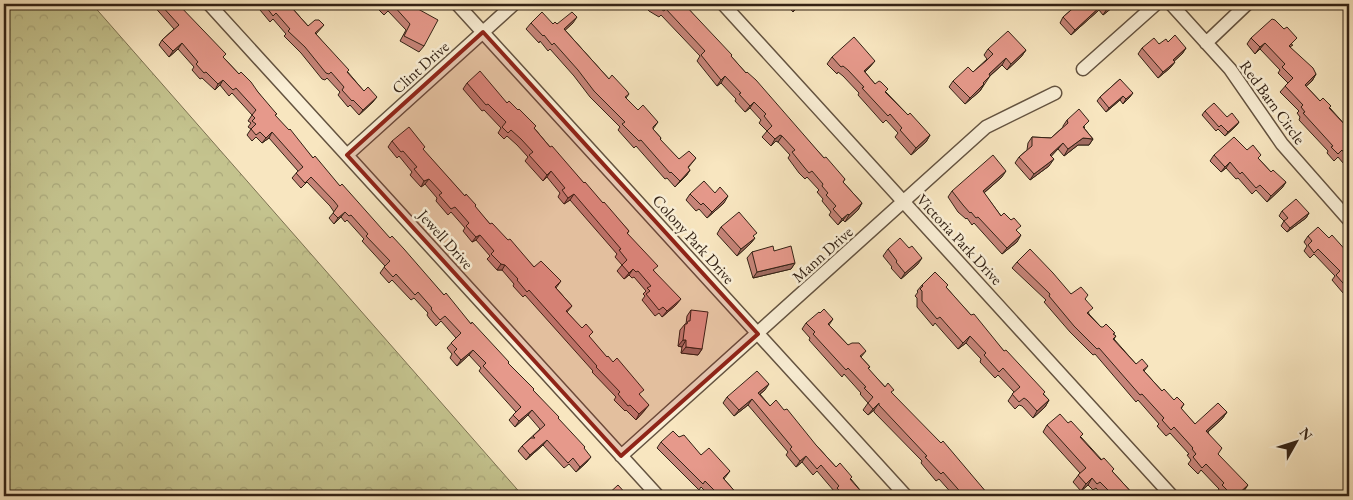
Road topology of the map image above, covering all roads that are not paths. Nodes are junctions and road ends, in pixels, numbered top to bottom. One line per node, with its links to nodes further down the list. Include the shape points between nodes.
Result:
1 (209, 4): 12 (street, Jewell Drive)
2 (458, 4): 8 (street, Colony Park Drive)
3 (514, 4): 8 (street, Clint Drive)
4 (723, 4): 13 (street, Victoria Park Drive)
5 (1156, 4): 10 (street)
6 (1171, 4): 9 (street, Red Barn Circle)
7 (1247, 4): 9 (street)
8 (483, 32): 12 (street, Clint Drive); 15 (street, Colony Park Drive)
9 (1206, 43): 14 (street, Red Barn Circle, via 1230,69 1282,144)
10 (1083, 69)
11 (1055, 93): 13 (street, Mann Drive, via 986,127)
12 (347, 155): 16 (street, Jewell Drive)
13 (904, 202): 15 (street, Mann Drive); 19 (street, Victoria Park Drive)
14 (1349, 220)
15 (758, 334): 16 (street, Mann Drive); 18 (street, Colony Park Drive)
16 (621, 456): 17 (street, Jewell Drive)
17 (658, 496)
18 (906, 496)
19 (1172, 496)

